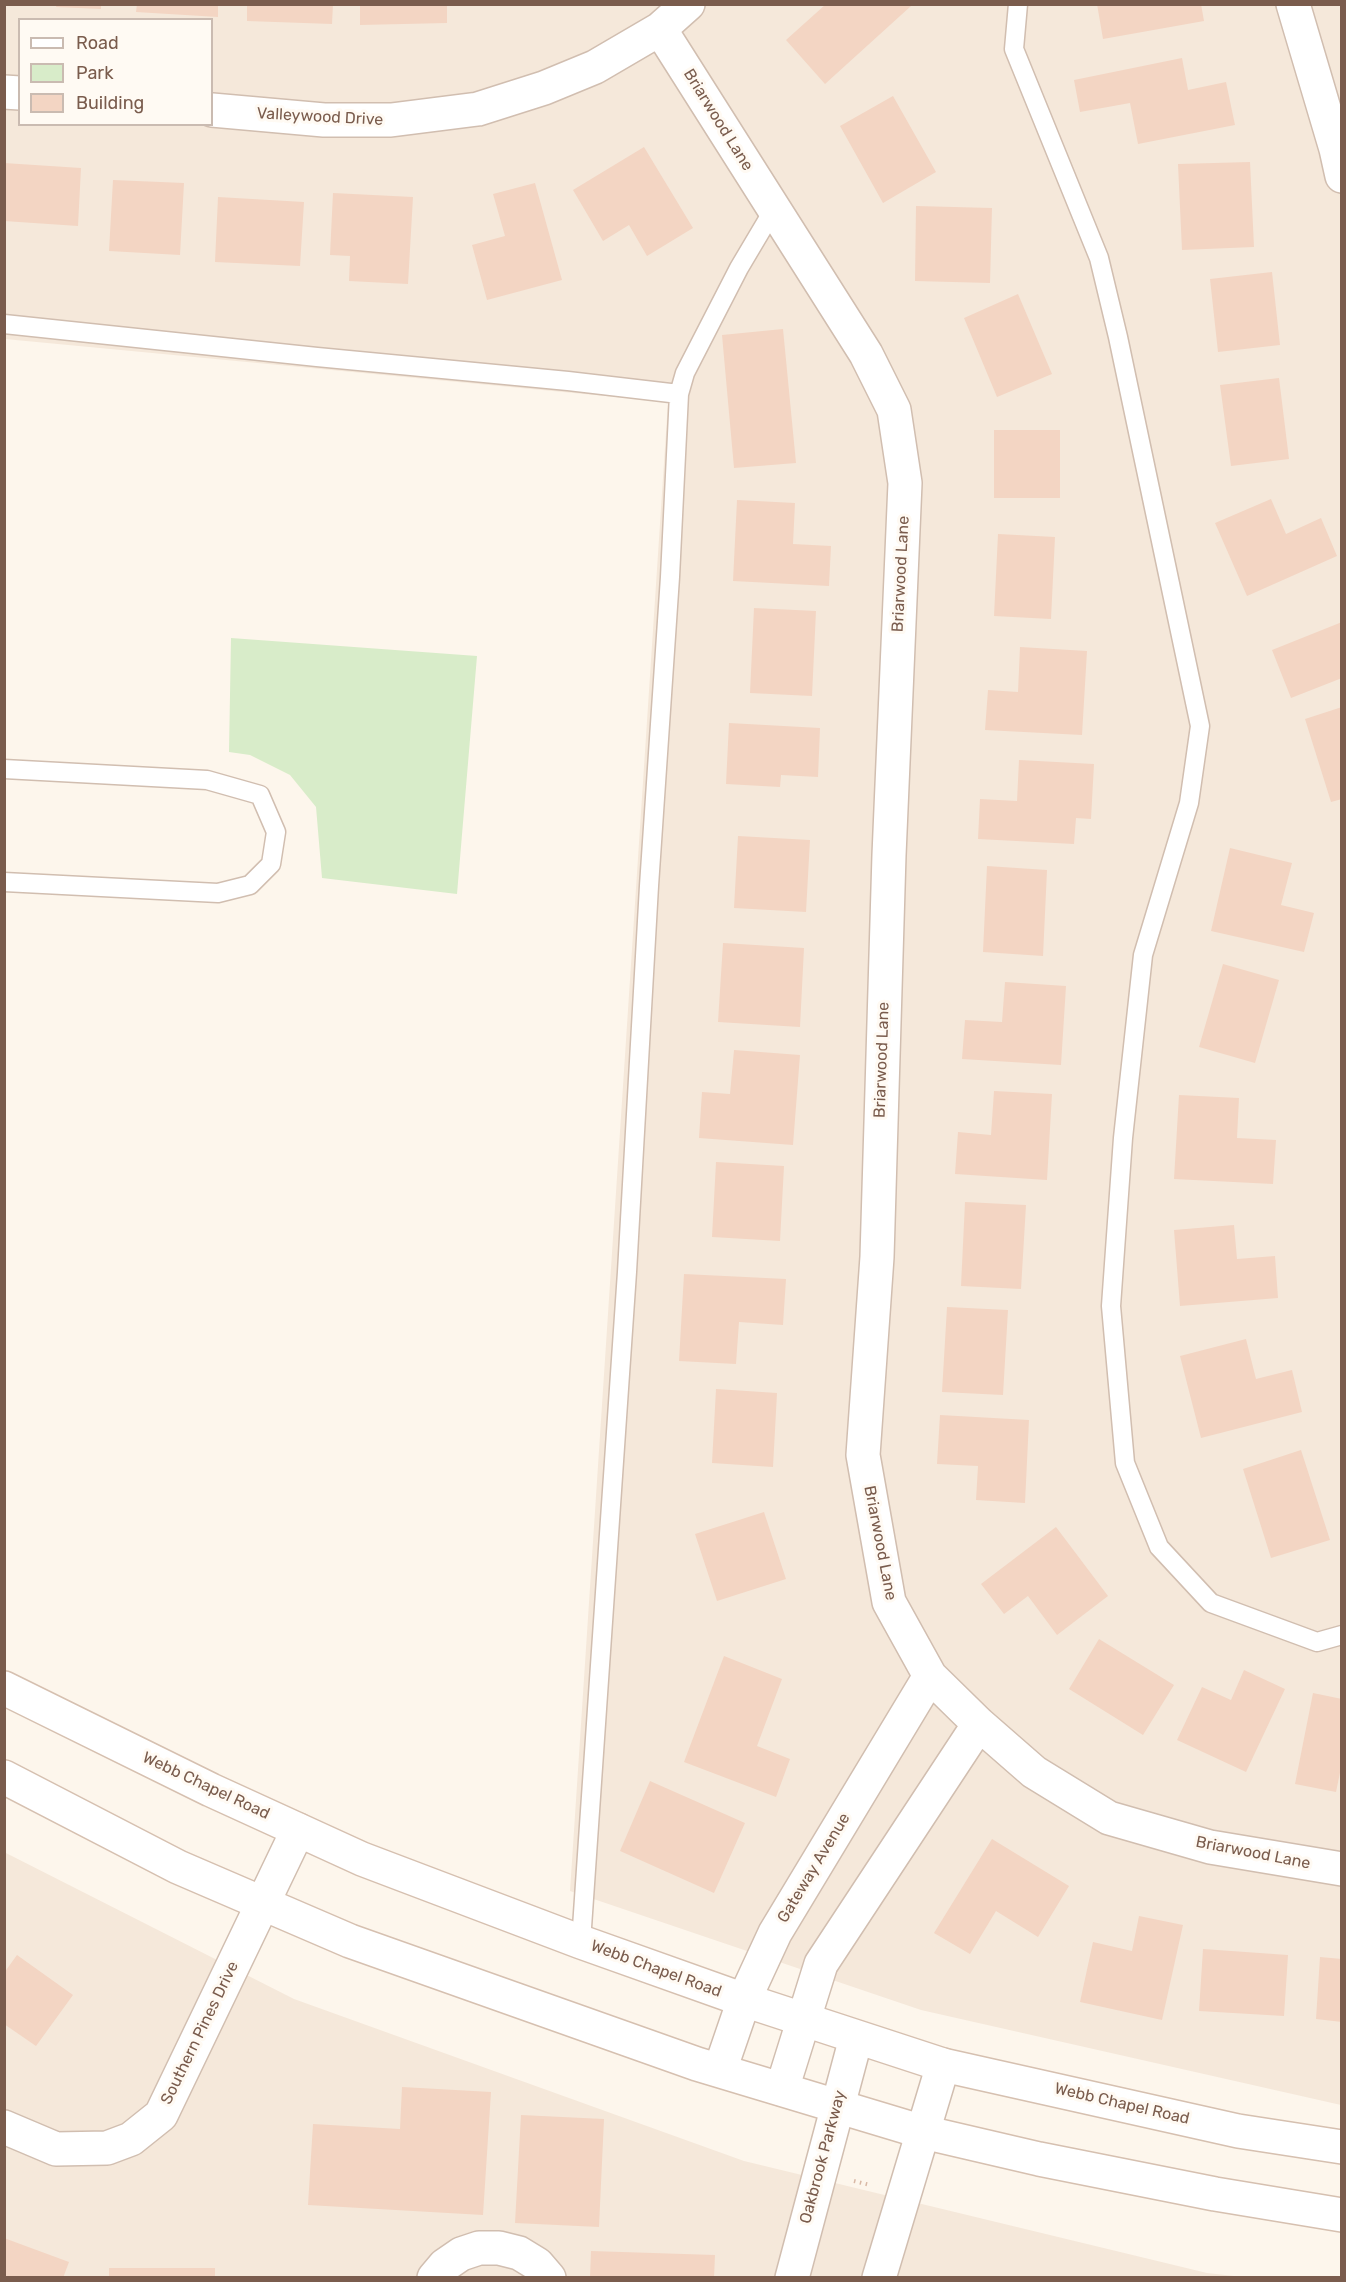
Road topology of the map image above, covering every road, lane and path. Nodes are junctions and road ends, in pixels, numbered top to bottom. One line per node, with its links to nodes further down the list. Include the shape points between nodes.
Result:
1 (688, 4): 4 (street, Valleywood Drive)
2 (1018, 4): 12 (lane, via 1014,49 1104,280 1200,726 1189,803 1143,955 1123,1137 1112,1306 1125,1464 1159,1547 1211,1603 1317,1642)
3 (1293, 4): 6 (street)
4 (660, 29): 5 (street, Valleywood Drive, via 595,68 478,109 391,120 324,120); 7 (street, Briarwood Lane)
5 (213, 110)
6 (1341, 176)
7 (774, 209): 9 (lane, via 685,373); 13 (street, Briarwood Lane, via 866,354 894,410 905,483 888,866 877,1257 863,1455 889,1602)
8 (4, 324): 9 (lane)
9 (679, 394): 20 (lane, via 627,1272)
10 (4, 769): 11 (lane, via 207,780 260,795 276,832 271,864 250,885 218,893)
11 (4, 882)
12 (1341, 1635)
13 (930, 1676): 15 (street, Briarwood Lane); 21 (street, Gateway Avenue, via 775,1933)
14 (4, 1688): 17 (street, Webb Chapel Road)
15 (979, 1724): 18 (street, Briarwood Lane, via 1034,1772 1109,1818 1210,1847); 22 (street, via 821,1964)
16 (4, 1777): 19 (street, via 178,1867)
17 (298, 1830): 19 (street, Southern Pines Drive); 20 (street, Webb Chapel Road, via 362,1859)
18 (1341, 1869)
19 (262, 1903): 25 (street, via 350,1941); 28 (street, Southern Pines Drive, via 161,2115 131,2139 107,2148 82,2150 56,2148)
20 (581, 1942): 21 (street, Webb Chapel Road)
21 (744, 2000): 22 (street, Webb Chapel Road); 25 (street, Gateway Avenue)
22 (804, 2020): 23 (street, Webb Chapel Road); 26 (street)
23 (856, 2038): 24 (street, Webb Chapel Road); 27 (street, Oakbrook Parkway)
24 (943, 2065): 29 (street); 30 (street, Webb Chapel Road, via 1238,2131)
25 (720, 2070): 26 (street)
26 (782, 2089): 27 (street)
27 (837, 2105): 29 (street); 34 (street, Oakbrook Parkway)
28 (4, 2127)
29 (923, 2132): 31 (street, via 1203,2192); 35 (street)
30 (1341, 2147)
31 (1341, 2215)
32 (434, 2277): 33 (street, via 461,2254 479,2248 499,2248 519,2253)
33 (549, 2277)
34 (792, 2277)
35 (879, 2277)

